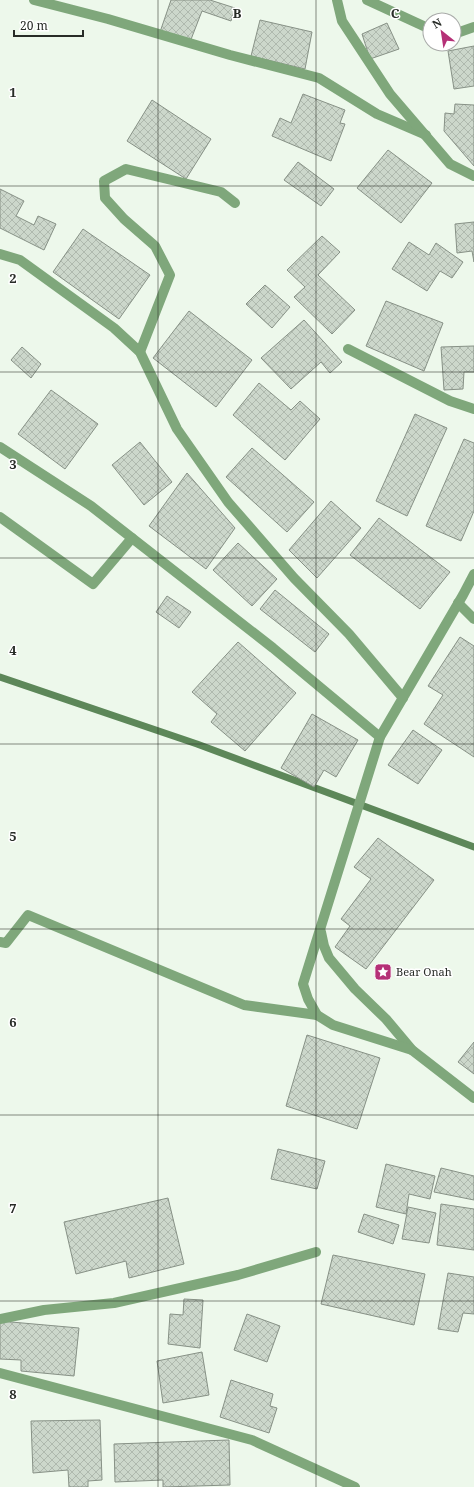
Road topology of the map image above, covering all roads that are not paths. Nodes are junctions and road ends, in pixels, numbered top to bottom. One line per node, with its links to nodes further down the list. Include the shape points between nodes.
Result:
1 (34, 0): 7 (street, via 320,78 377,114)
2 (337, 0): 7 (street, via 342,21 390,94)
3 (367, 0): 4 (street)
4 (422, 25)
5 (474, 27): 6 (street)
6 (462, 31)
7 (426, 136): 8 (street, via 450,164)
8 (474, 176)
9 (235, 203): 12 (street, via 221,192 126,169 104,181 105,198 155,246 170,275)
10 (0, 254): 12 (street, via 20,260 114,328)
11 (348, 350): 13 (street, via 450,402)
12 (140, 352): 20 (street, via 177,429 228,502 294,578 349,634)
13 (474, 409)
14 (0, 447): 16 (street, via 91,506)
15 (0, 517): 16 (street, via 94,584)
16 (132, 538): 21 (street, via 273,648)
17 (474, 574): 18 (street)
18 (458, 603): 19 (street); 20 (street)
19 (474, 619)
20 (403, 698): 21 (street)
21 (380, 737): 22 (street)
22 (321, 929): 24 (street, via 303,984); 25 (street, via 329,958)
23 (0, 942): 24 (street, via 6,943 28,915 244,1006)
24 (317, 1015): 25 (street, via 332,1025)
25 (412, 1050): 26 (street)
26 (474, 1098)
27 (316, 1252): 28 (street, via 238,1275 114,1303 44,1310)
28 (0, 1319)
29 (0, 1373): 30 (street, via 252,1440)
30 (355, 1487)

